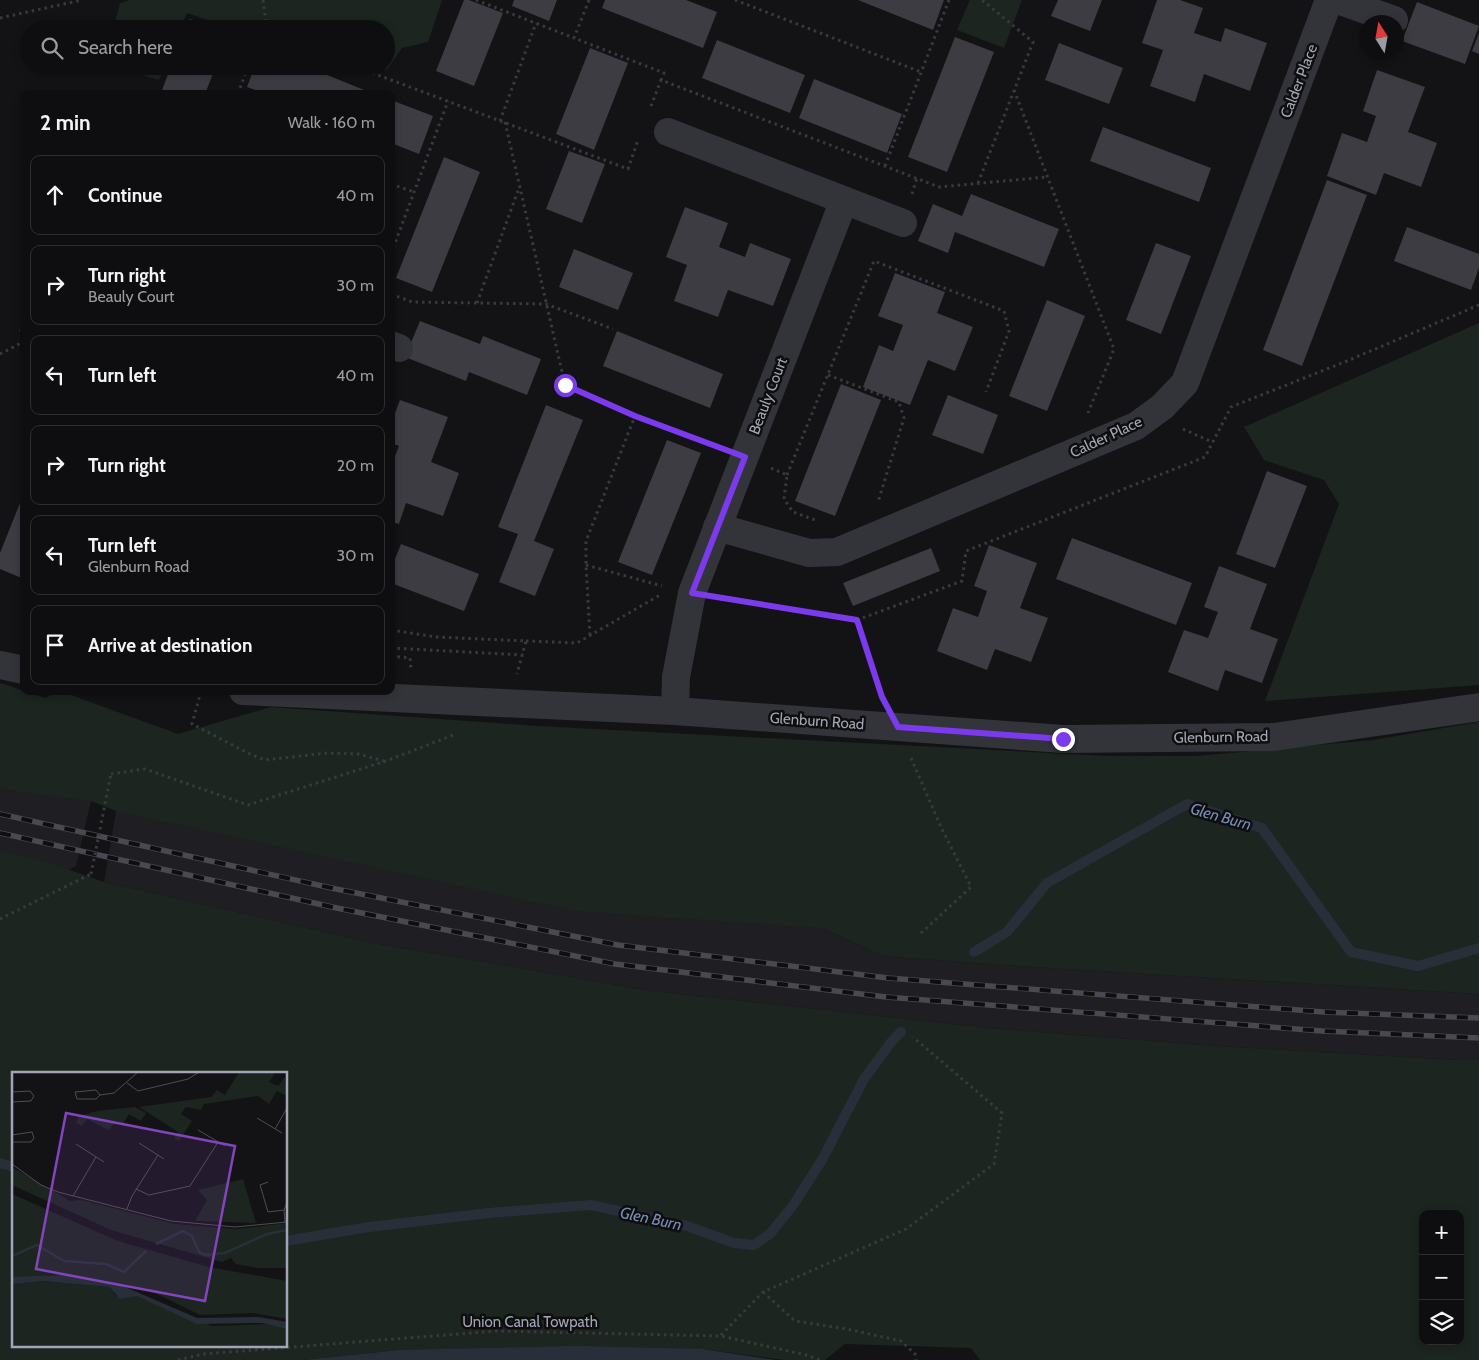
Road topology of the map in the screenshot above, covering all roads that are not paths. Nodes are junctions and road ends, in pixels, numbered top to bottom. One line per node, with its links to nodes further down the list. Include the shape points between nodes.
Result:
1 (1329, 0): 7 (street, Calder Place, via 1185,383 1162,407 1136,426 837,552 809,553)
2 (1338, 0): 3 (street)
3 (1380, 15)
4 (668, 132): 5 (street)
5 (844, 200): 6 (street); 7 (street, Beauly Court)
6 (903, 223)
7 (717, 527): 12 (street, Beauly Court, via 682,591)
8 (0, 665): 9 (street)
9 (20, 669)
10 (330, 695): 12 (street, Glenburn Road)
11 (1479, 707): 12 (street, Glenburn Road, via 1274,737 1063,739)
12 (676, 711)

